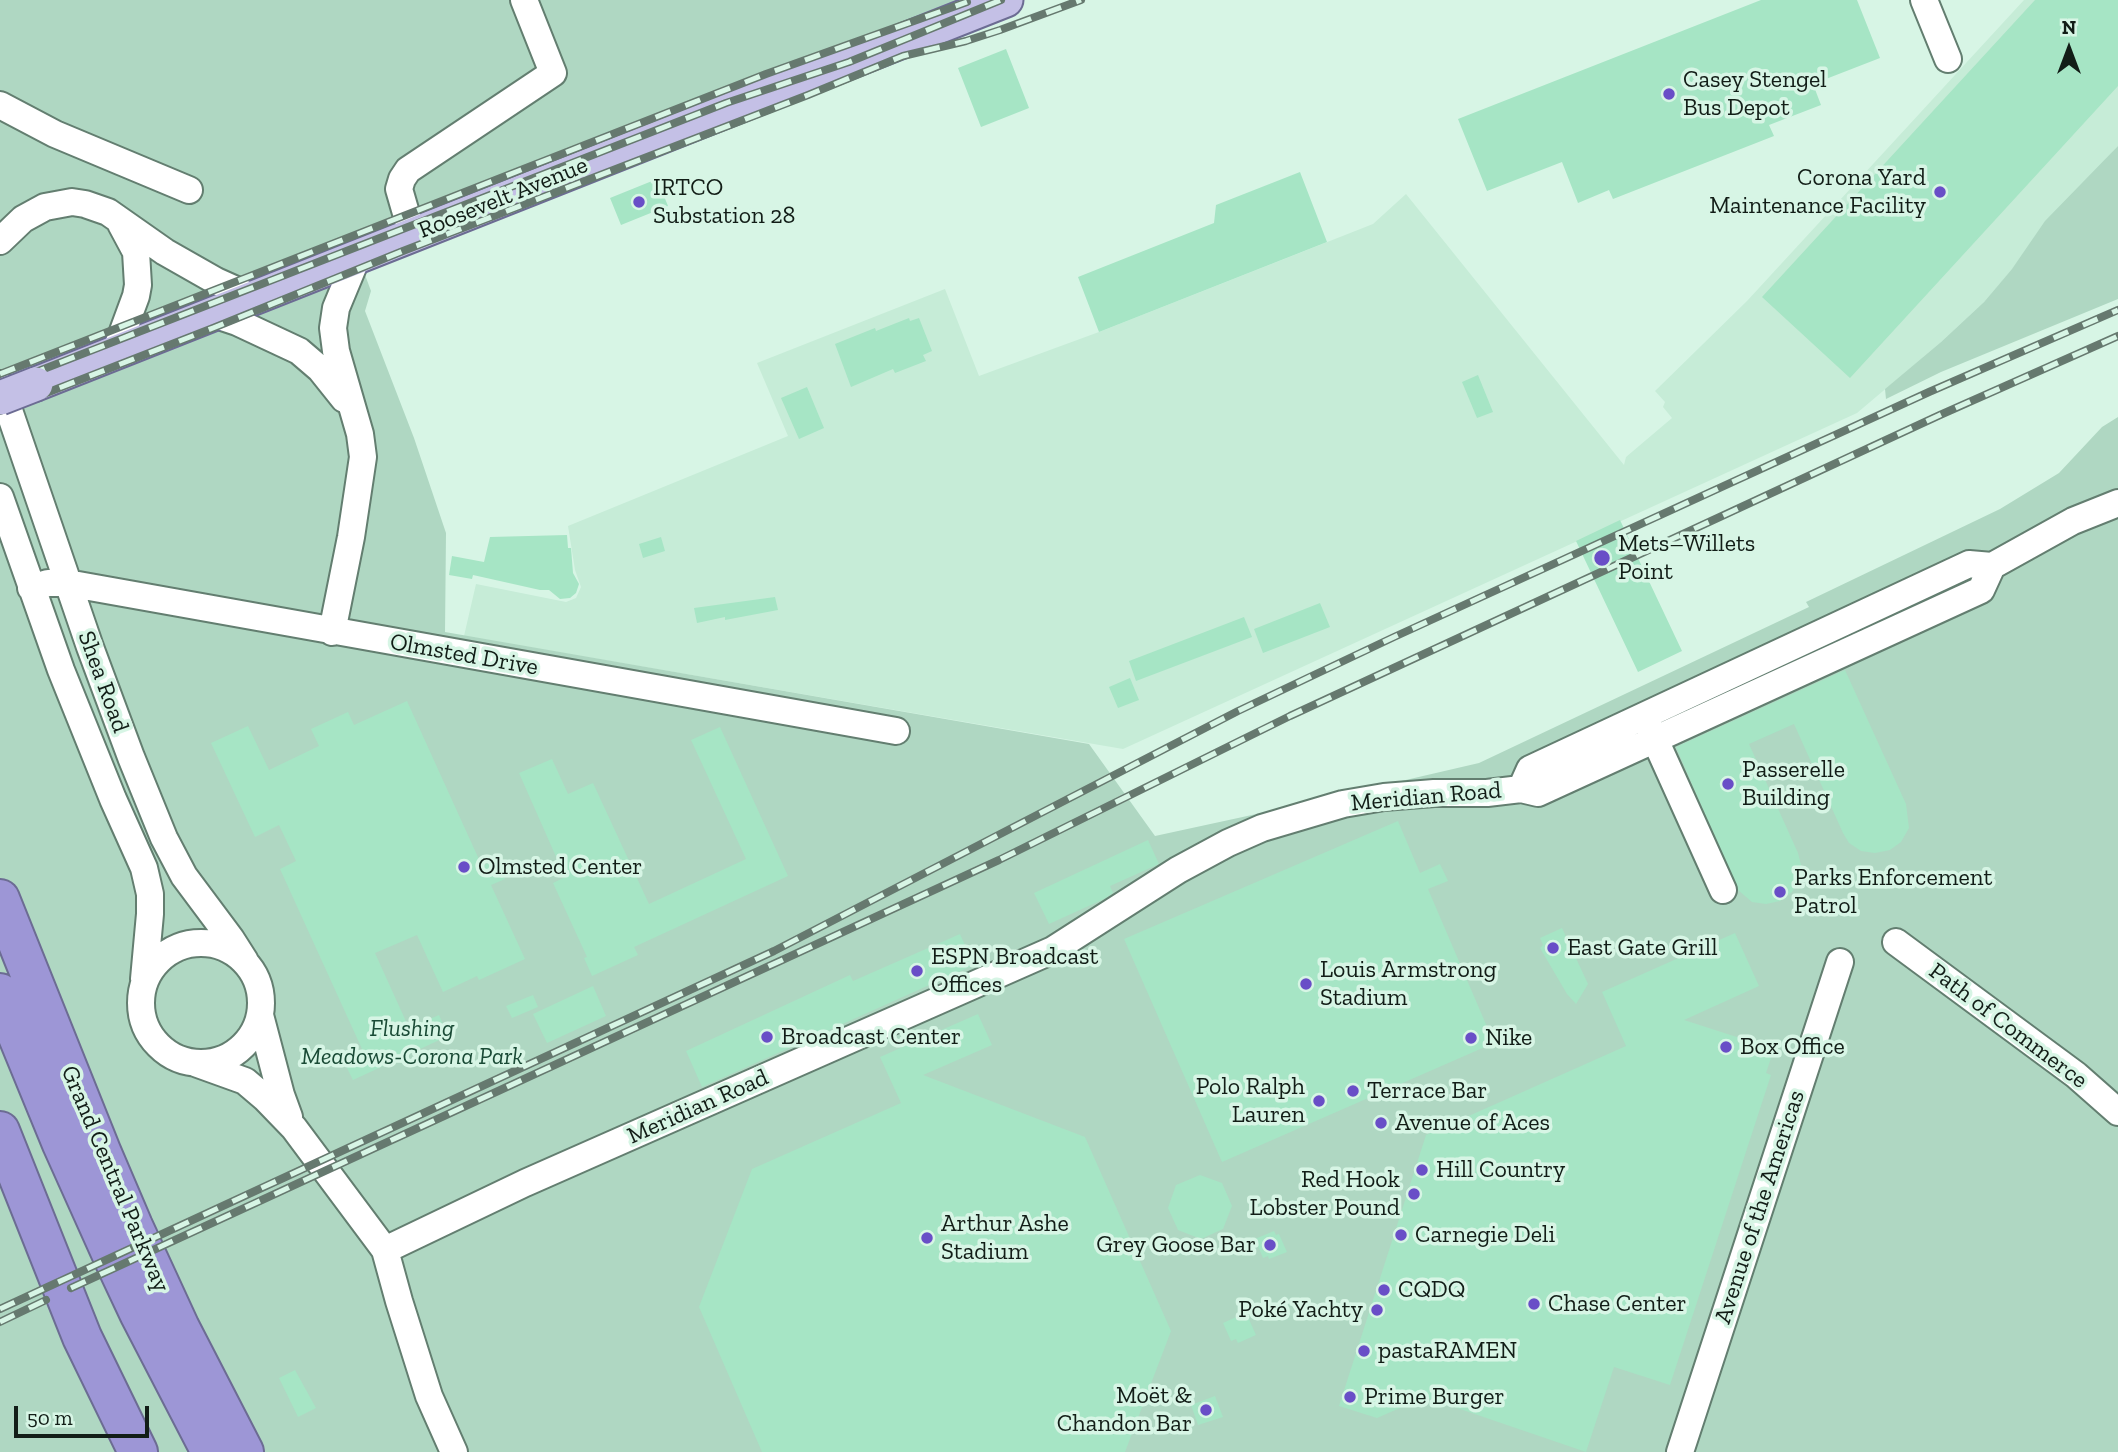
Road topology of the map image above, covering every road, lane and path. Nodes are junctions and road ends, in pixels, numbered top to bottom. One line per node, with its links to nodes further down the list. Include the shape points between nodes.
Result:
1 (524, 0): 8 (street, via 553,73 408,170 399,189)
2 (1006, 0): 8 (main road, Roosevelt Avenue)
3 (1924, 0): 4 (street)
4 (1948, 60)
5 (0, 105): 6 (street, via 55,134)
6 (189, 190)
7 (119, 219): 9 (street, via 85,204 58,204 33,212); 11 (street, via 173,257); 13 (street, via 136,251 138,274 136,296)
8 (412, 234): 10 (main road, Roosevelt Avenue)
9 (0, 241)
10 (358, 256): 11 (main road, Roosevelt Avenue); 16 (street, via 333,328)
11 (254, 298): 12 (main road, Roosevelt Avenue)
12 (213, 314): 13 (main road, Roosevelt Avenue); 16 (street, via 299,351 320,369)
13 (116, 353): 15 (main road, Roosevelt Avenue, bridge)
14 (0, 384): 20 (street, Shea Road)
15 (0, 398)
16 (351, 409): 22 (street, via 362,446 362,471)
17 (0, 497): 21 (street, Shea Road)
18 (2118, 503): 19 (street, Meridian Road, via 2073,521)
19 (1992, 566): 23 (street, Meridian Road, via 1969,564); 25 (street, Meridian Road, via 1981,590)
20 (67, 583): 21 (street, Olmsted Drive); 22 (street, Olmsted Drive); 30 (street, Shea Road, via 172,856)
21 (31, 587): 32 (street, Shea Road, via 78,716 147,876 150,914)
22 (332, 632): 24 (street, Olmsted Drive)
23 (1644, 716): 25 (street); 26 (street, Meridian Road, via 1530,769)
24 (896, 731)
25 (1655, 740): 26 (street, Meridian Road, via 1538,793); 27 (street)
26 (1521, 789): 40 (street, Meridian Road, via 1374,798 1262,828 1178,870 1053,950 525,1183)
27 (1723, 890)
28 (0, 899): 39 (highway, Grand Central Parkway)
29 (1896, 942): 36 (street, Path of Commerce, via 2076,1075)
30 (245, 961): 32 (street, via 222,946 191,943 159,958); 34 (street, via 257,982)
31 (1840, 962): 46 (street, Avenue of the Americas)
32 (144, 979): 35 (street, via 140,1008 147,1031 164,1051)
33 (0, 993): 42 (highway, Grand Central Parkway, via 115,1262)
34 (260, 1015): 35 (street, via 241,1048 215,1062); 37 (street)
35 (195, 1063): 37 (street, via 245,1081)
36 (2118, 1112)
37 (294, 1128): 40 (street)
38 (0, 1131): 41 (highway, via 70,1308)
39 (134, 1227): 43 (highway, Grand Central Parkway); 44 (highway, via 236,1406)
40 (385, 1250): 45 (street, via 429,1395)
41 (138, 1452)
42 (211, 1452)
43 (244, 1452)
44 (269, 1452)
45 (454, 1452)
46 (1680, 1452)

